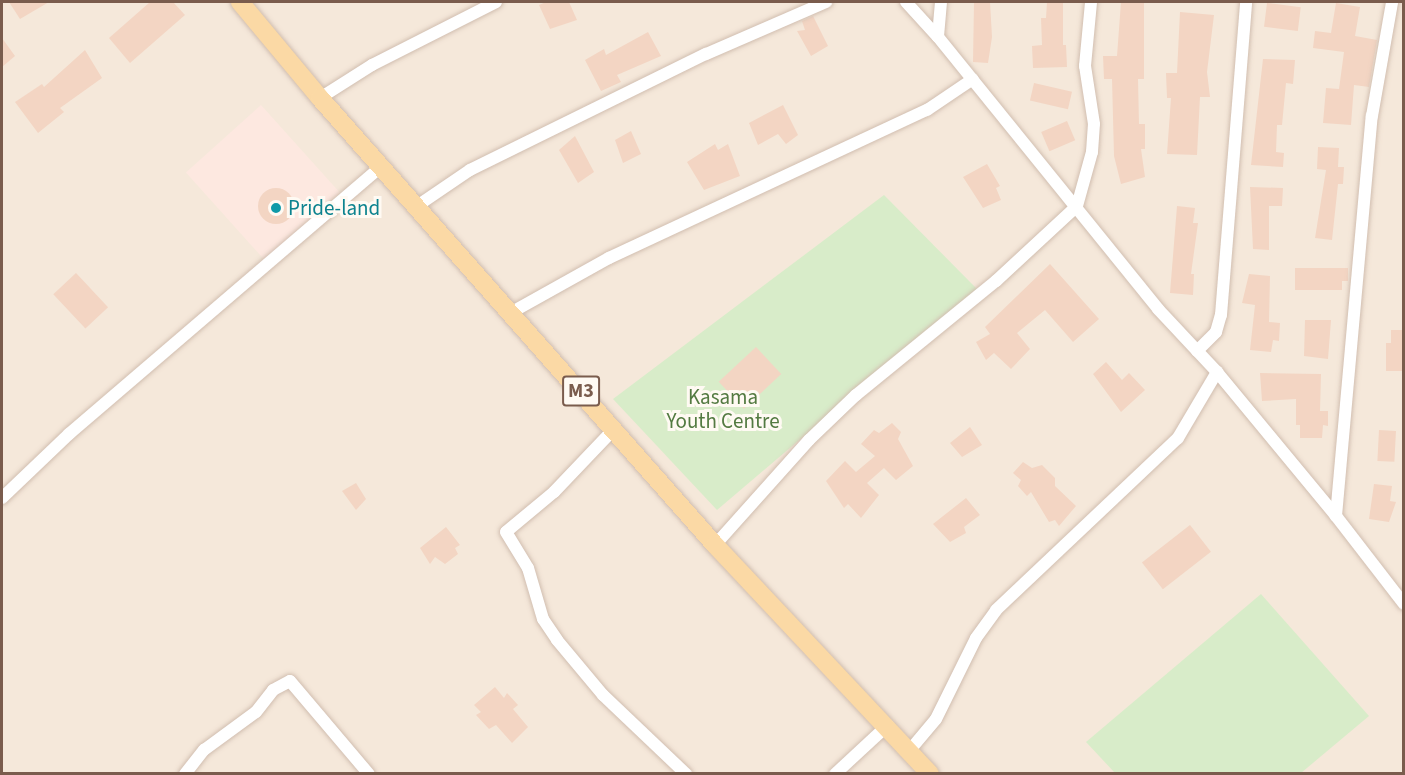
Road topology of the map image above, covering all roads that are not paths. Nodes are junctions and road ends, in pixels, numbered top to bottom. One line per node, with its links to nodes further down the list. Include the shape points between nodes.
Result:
1 (240, 2): 11 (main road, M3)
2 (496, 2): 11 (street, via 372,65)
3 (826, 2): 13 (street, via 706,54 470,170)
4 (906, 2): 9 (street)
5 (941, 2): 9 (street)
6 (1091, 2): 14 (street, via 1085,66 1094,124 1092,152)
7 (1246, 2): 16 (street, via 1221,315 1216,332)
8 (1392, 2): 20 (street, via 1372,116)
9 (938, 37): 10 (street)
10 (973, 79): 14 (street); 15 (street, via 927,110 609,258)
11 (320, 98): 12 (main road, M3)
12 (382, 166): 13 (main road, M3); 19 (street, via 69,434)
13 (417, 206): 15 (main road, M3)
14 (1077, 206): 16 (street, via 1158,309); 21 (street, via 996,281 856,395 809,440)
15 (512, 312): 18 (main road, M3)
16 (1197, 351): 17 (street)
17 (1217, 372): 20 (street); 24 (street, via 1178,438 996,610 976,638 936,719)
18 (614, 429): 21 (main road, M3); 27 (street, via 554,492 506,532 528,568 543,619 557,640 603,695)
19 (2, 498)
20 (1336, 516): 22 (street)
21 (715, 545): 23 (main road, M3)
22 (1404, 604)
23 (888, 725): 24 (main road, M3); 28 (street)
24 (910, 750): 29 (main road, M3)
25 (184, 774): 26 (street, via 204,750 256,712 273,690 290,681)
26 (369, 774)
27 (686, 774)
28 (835, 774)
29 (930, 774)

